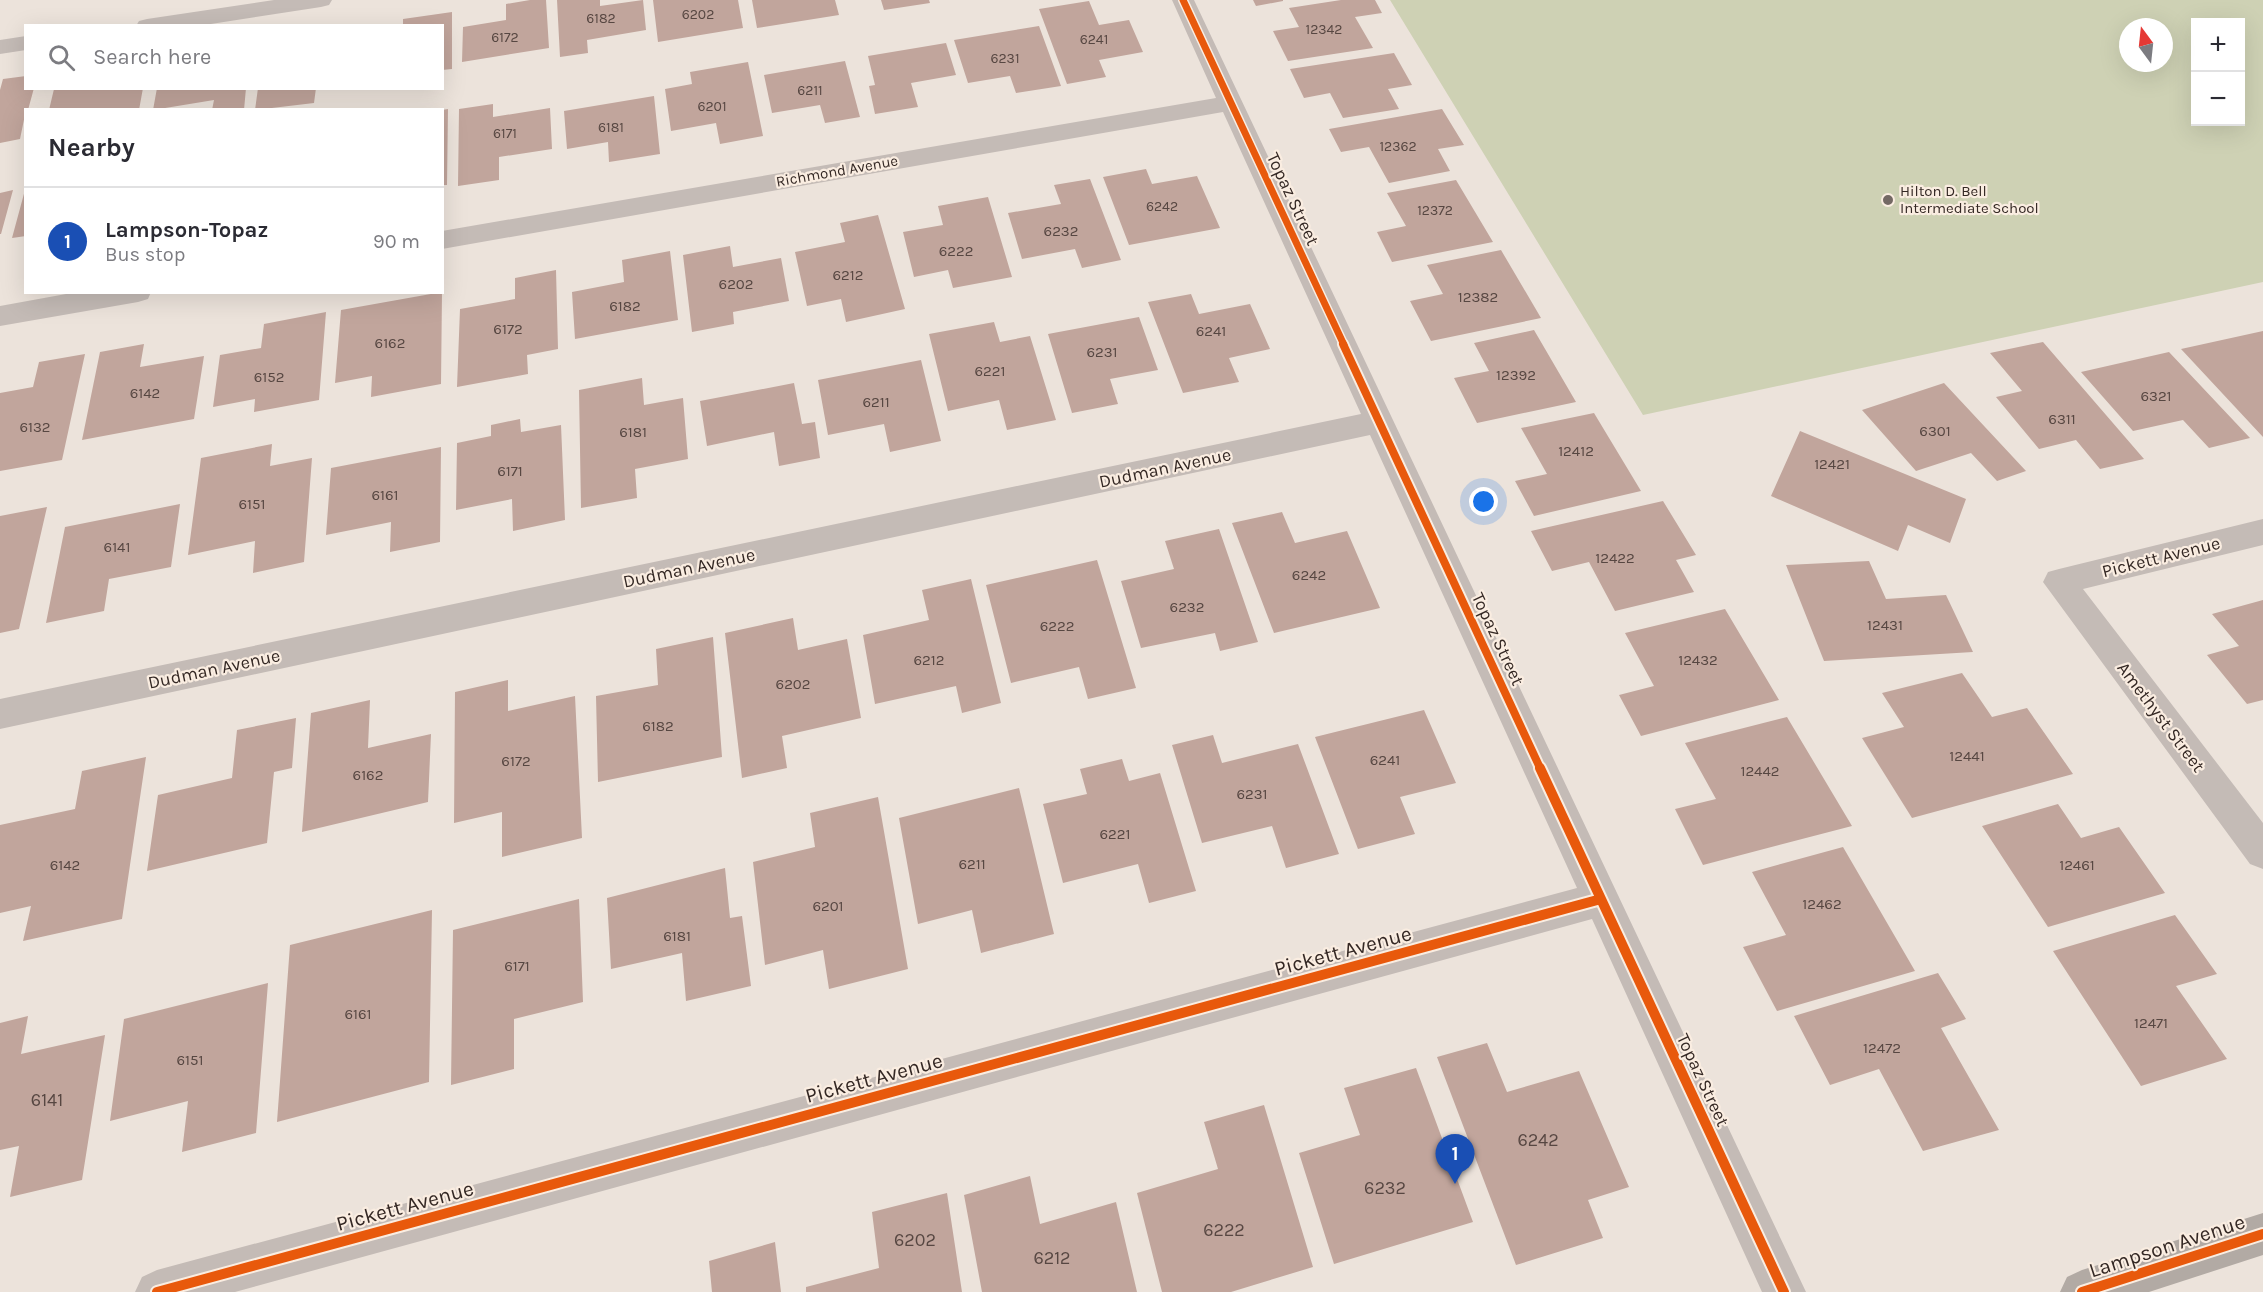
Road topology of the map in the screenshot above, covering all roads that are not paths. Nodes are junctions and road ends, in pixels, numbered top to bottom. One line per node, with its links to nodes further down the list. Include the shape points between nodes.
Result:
1 (321, 0): 3 (street)
2 (1183, 0): 6 (street, Topaz Street)
3 (160, 24)
4 (24, 43): 5 (street)
5 (0, 47)
6 (1231, 103): 7 (street, Richmond Avenue); 10 (street, Topaz Street)
7 (444, 240)
8 (126, 294): 9 (street)
9 (0, 316)
10 (1378, 422): 13 (street, Dudman Avenue); 15 (street, Topaz Street)
11 (2263, 532): 12 (street, Pickett Avenue)
12 (2059, 582): 14 (street, Amethyst Street)
13 (0, 714)
14 (2263, 852)
15 (1601, 899): 17 (street, Pickett Avenue); 18 (street, Topaz Street)
16 (2263, 1234): 19 (main road, Lampson Avenue)
17 (157, 1292)
18 (1784, 1292)
19 (2082, 1292)

